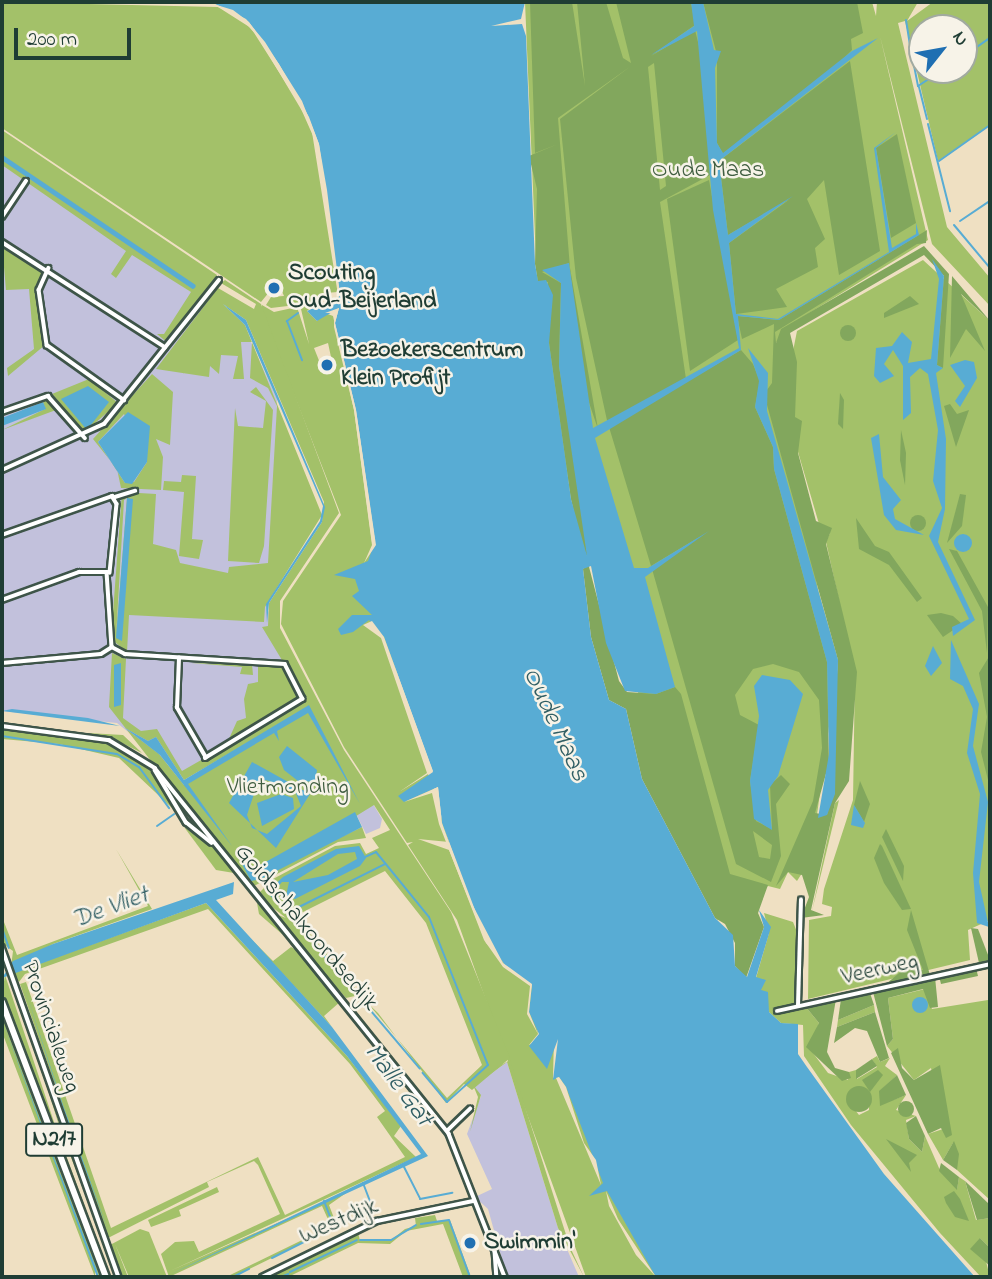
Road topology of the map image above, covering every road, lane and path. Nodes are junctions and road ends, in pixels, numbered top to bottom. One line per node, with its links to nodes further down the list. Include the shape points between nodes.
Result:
1 (26, 181): 2 (street)
2 (2, 217)
3 (2, 242): 4 (street)
4 (49, 268): 6 (street); 7 (street, via 39,289 47,345)
5 (219, 280): 6 (street)
6 (165, 347): 7 (street)
7 (124, 400): 9 (street)
8 (2, 412): 9 (street, via 48,396)
9 (85, 438): 10 (street)
10 (2, 470)
11 (135, 491): 12 (street)
12 (114, 497): 13 (street); 14 (street)
13 (2, 535)
14 (110, 573): 15 (street, via 81,572); 16 (street)
15 (2, 600)
16 (113, 647): 17 (street, via 123,654); 18 (street, via 101,654)
17 (179, 658): 17 (street, via 177,708 206,758 303,699 285,664)
18 (2, 663)
19 (2, 726): 20 (street, Goidschalxoordsedijk, via 114,741)
20 (155, 768): 21 (street, Goidschalxoordsedijk); 21 (street, Goidschalxoordsedijk, via 186,822)
21 (216, 846): 29 (street, Goidschalxoordsedijk)
22 (801, 900): 26 (street)
23 (2, 947): 33 (street, Provincialeweg)
24 (990, 964): 26 (street, Veerweg)
25 (2, 1002): 32 (main road, Provincialeweg / N217)
26 (798, 1006): 27 (street, Veerweg)
27 (778, 1011)
28 (470, 1109): 29 (street)
29 (447, 1131): 30 (street, Goidschalxoordsedijk)
30 (474, 1202): 31 (street, Goidschalxoordsedijk); 34 (street, Westdijk, via 377,1221)
31 (495, 1250): 35 (street); 36 (street, Goidschalxoordsedijk)
32 (106, 1277)
33 (119, 1277)
34 (262, 1277)
35 (497, 1277)
36 (505, 1277)

